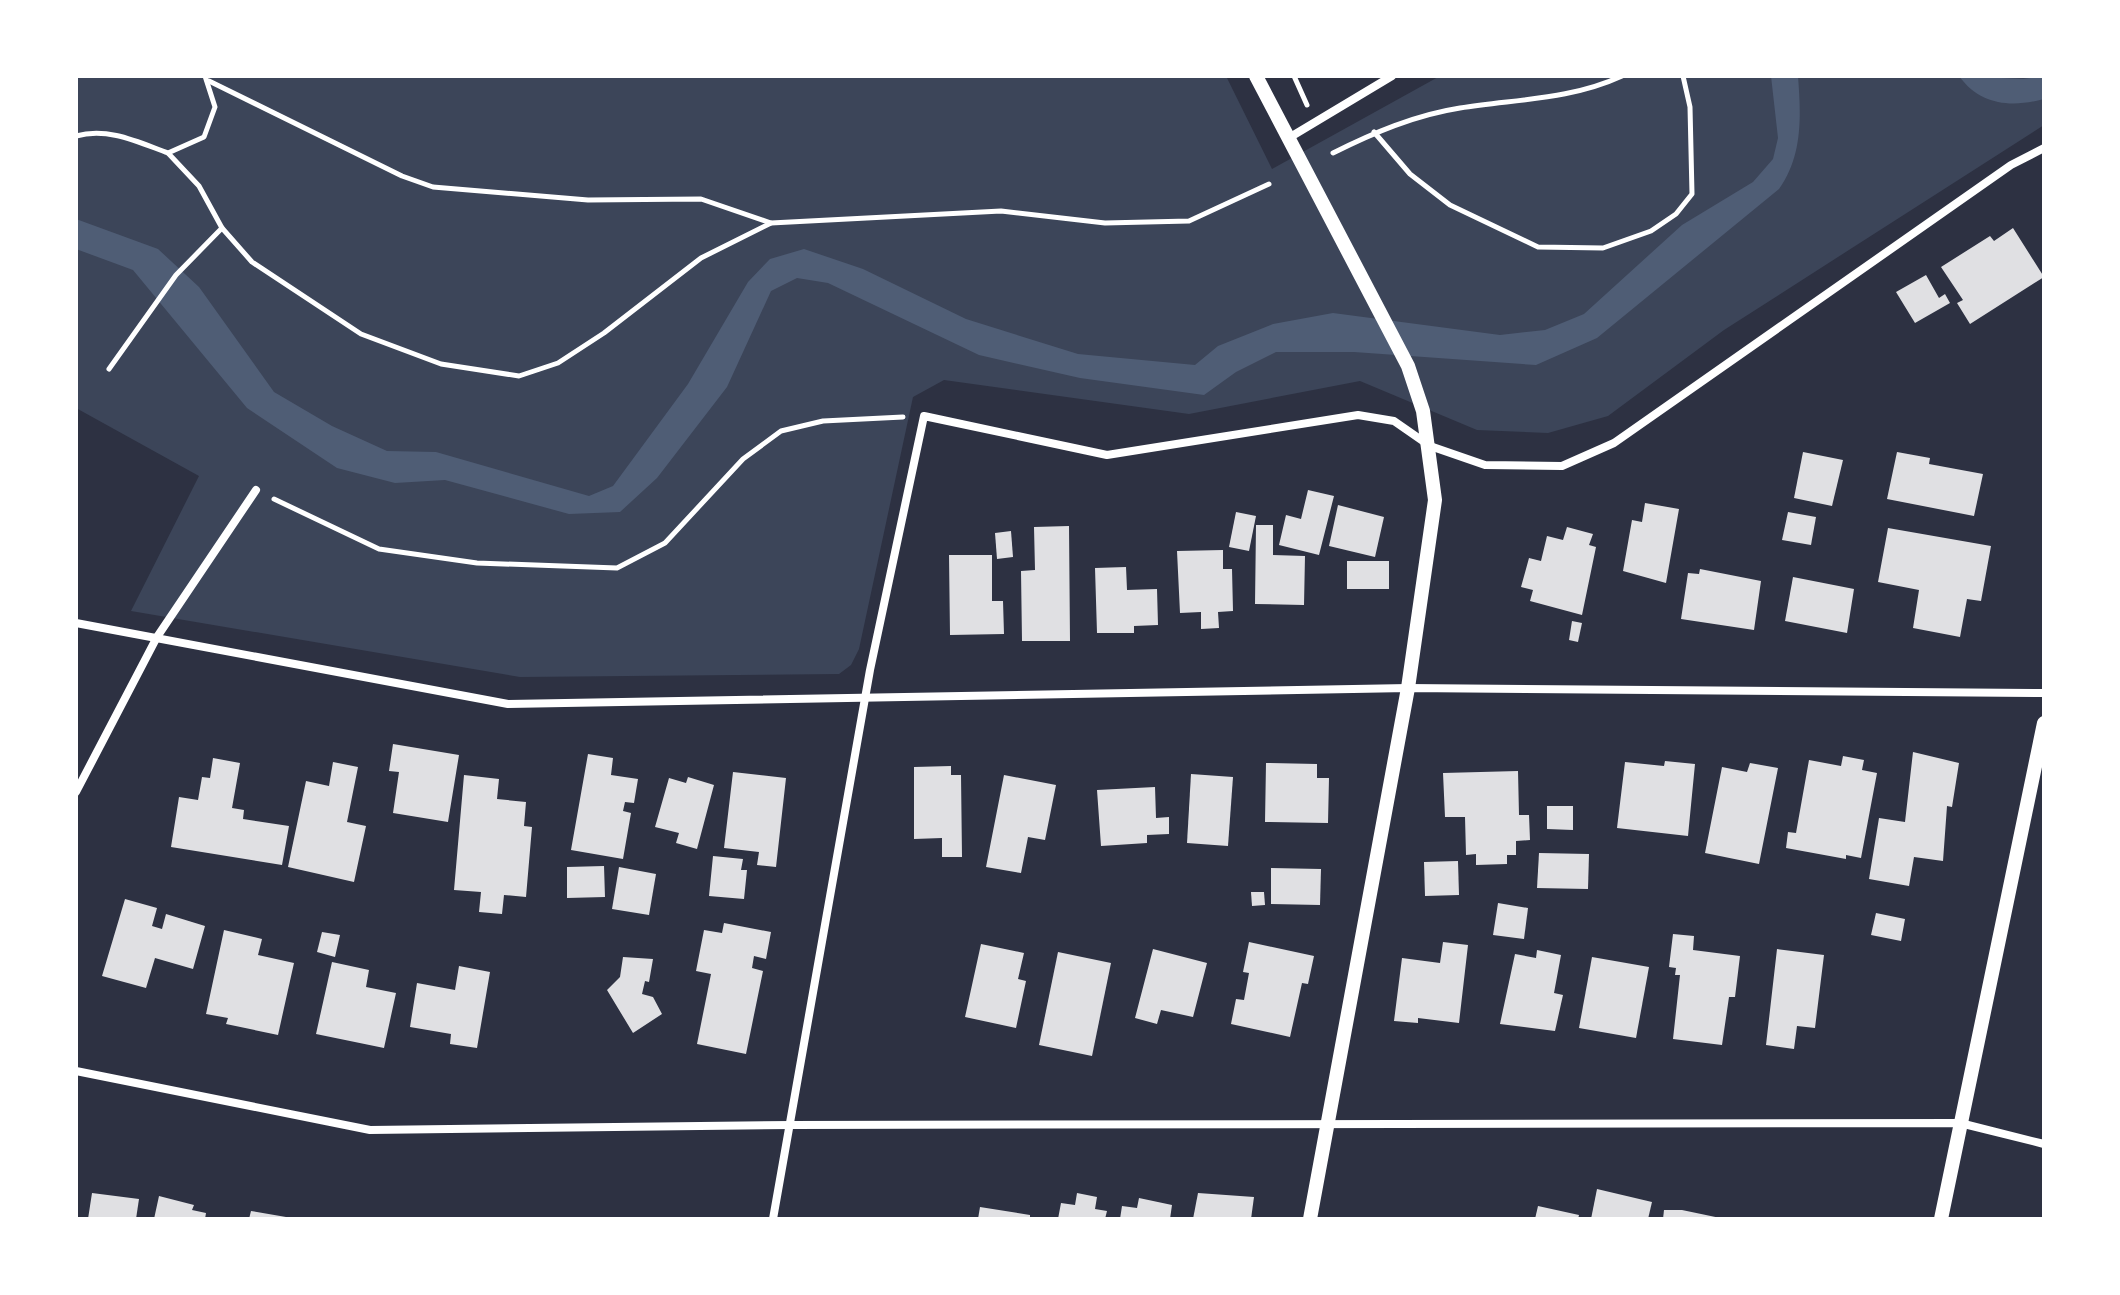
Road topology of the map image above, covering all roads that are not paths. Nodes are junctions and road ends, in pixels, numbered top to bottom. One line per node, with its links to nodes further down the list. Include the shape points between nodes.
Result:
1 (1256, 76): 3 (street)
2 (1392, 76): 3 (street)
3 (1287, 139): 5 (street, via 1408,366)
4 (2044, 148): 5 (street, via 2011,165 1614,443 1562,466 1485,465)
5 (1430, 446): 9 (street, via 1435,500); 11 (street, via 1394,421 1358,415 1107,455 924,416)
6 (256, 490): 8 (street)
7 (76, 623): 8 (street)
8 (157, 637): 11 (street, via 508,704); 13 (street)
9 (1408, 688): 10 (street); 11 (street); 16 (street)
10 (2044, 693)
11 (865, 699): 17 (street)
12 (2044, 723): 15 (street)
13 (76, 792)
14 (76, 1071): 17 (street, via 370,1130)
15 (1960, 1123): 16 (street); 18 (street); 21 (street)
16 (1327, 1124): 17 (street); 20 (street)
17 (791, 1125): 19 (street)
18 (2044, 1144)
19 (773, 1219)
20 (1310, 1219)
21 (1941, 1219)

